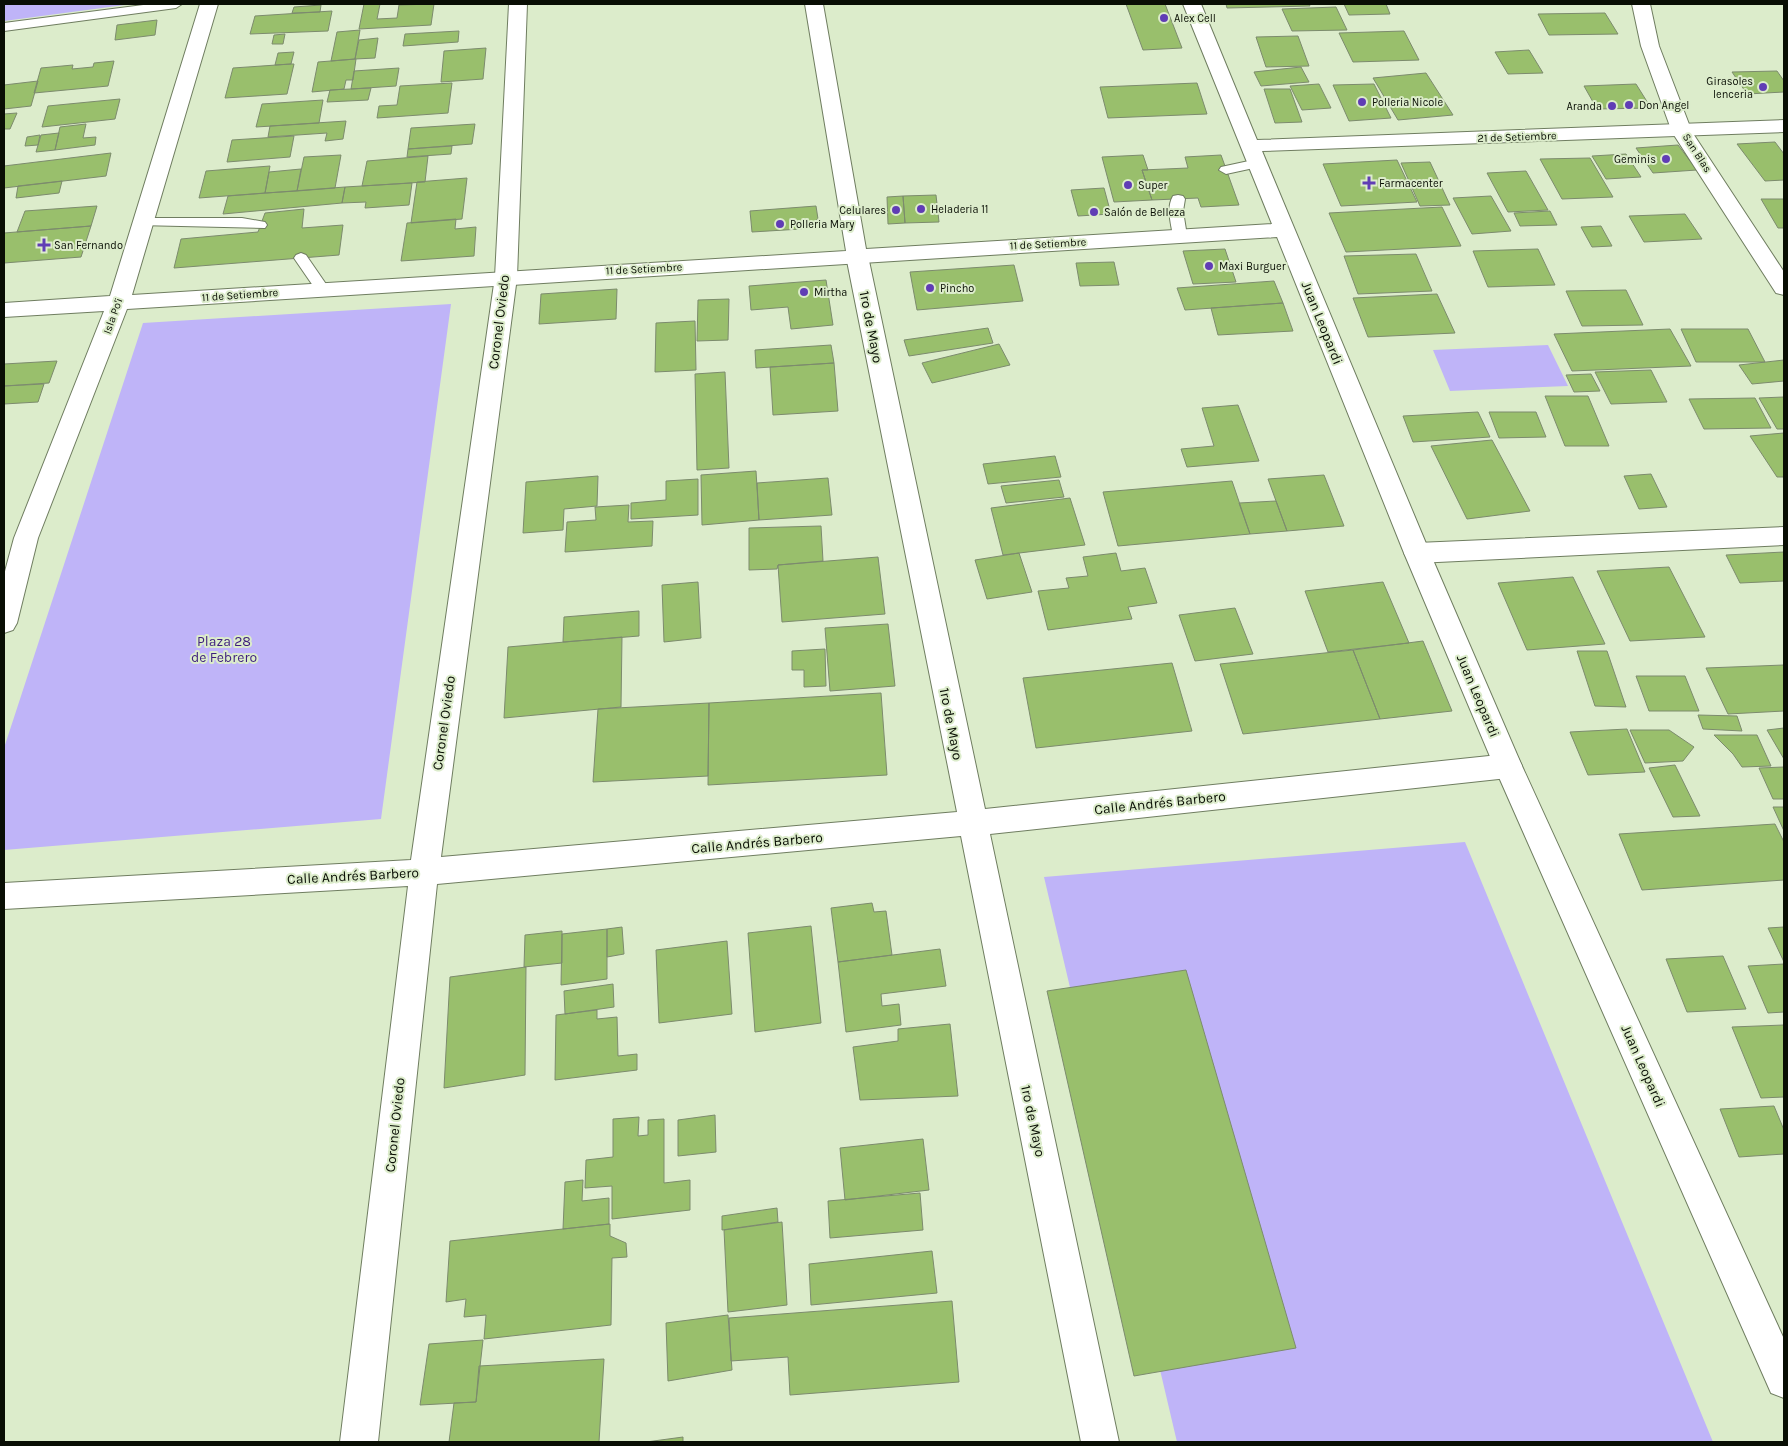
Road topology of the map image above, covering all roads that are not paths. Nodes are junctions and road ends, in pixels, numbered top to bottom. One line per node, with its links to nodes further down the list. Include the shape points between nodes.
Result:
1 (176, 4): 7 (lane)
2 (209, 4): 13 (street, Isla Po'i)
3 (518, 4): 19 (street, Coronel Oviedo)
4 (814, 4): 17 (street, 1ro de Mayo)
5 (1192, 4): 10 (street, Juan Leopardi)
6 (1641, 4): 9 (street, San Blas, via 1650,46)
7 (4, 27)
8 (1784, 126): 9 (street, 21 de Setiembre)
9 (1682, 132): 10 (street, 21 de Setiembre); 20 (street, San Blas)
10 (1254, 155): 11 (lane); 15 (street, Juan Leopardi)
11 (1226, 170)
12 (1178, 199): 16 (lane, via 1176,211)
13 (143, 222): 14 (lane, via 242,222); 22 (street, Isla Po'i)
14 (260, 225)
15 (1284, 230): 16 (street, 11 de Setiembre); 26 (street, Juan Leopardi)
16 (1180, 236): 17 (street, 11 de Setiembre)
17 (856, 256): 19 (street, 11 de Setiembre); 29 (street, 1ro de Mayo)
18 (302, 258): 21 (lane)
19 (506, 277): 21 (street, 11 de Setiembre); 30 (street, Coronel Oviedo)
20 (1784, 288)
21 (324, 290): 22 (street, 11 de Setiembre)
22 (118, 304): 23 (street, 11 de Setiembre); 25 (street, Isla Po'i)
23 (4, 310)
24 (1784, 536): 26 (street)
25 (15, 540): 27 (street, Isla Po'i)
26 (1416, 553): 28 (street, Juan Leopardi)
27 (4, 623)
28 (1508, 766): 29 (street, Calle Andrés Barbero); 32 (street, Juan Leopardi)
29 (971, 823): 30 (street, Calle Andrés Barbero); 34 (street, 1ro de Mayo)
30 (424, 872): 31 (street, Calle Andrés Barbero); 33 (street, Coronel Oviedo)
31 (4, 896)
32 (1784, 1380)
33 (359, 1442)
34 (1100, 1442)

